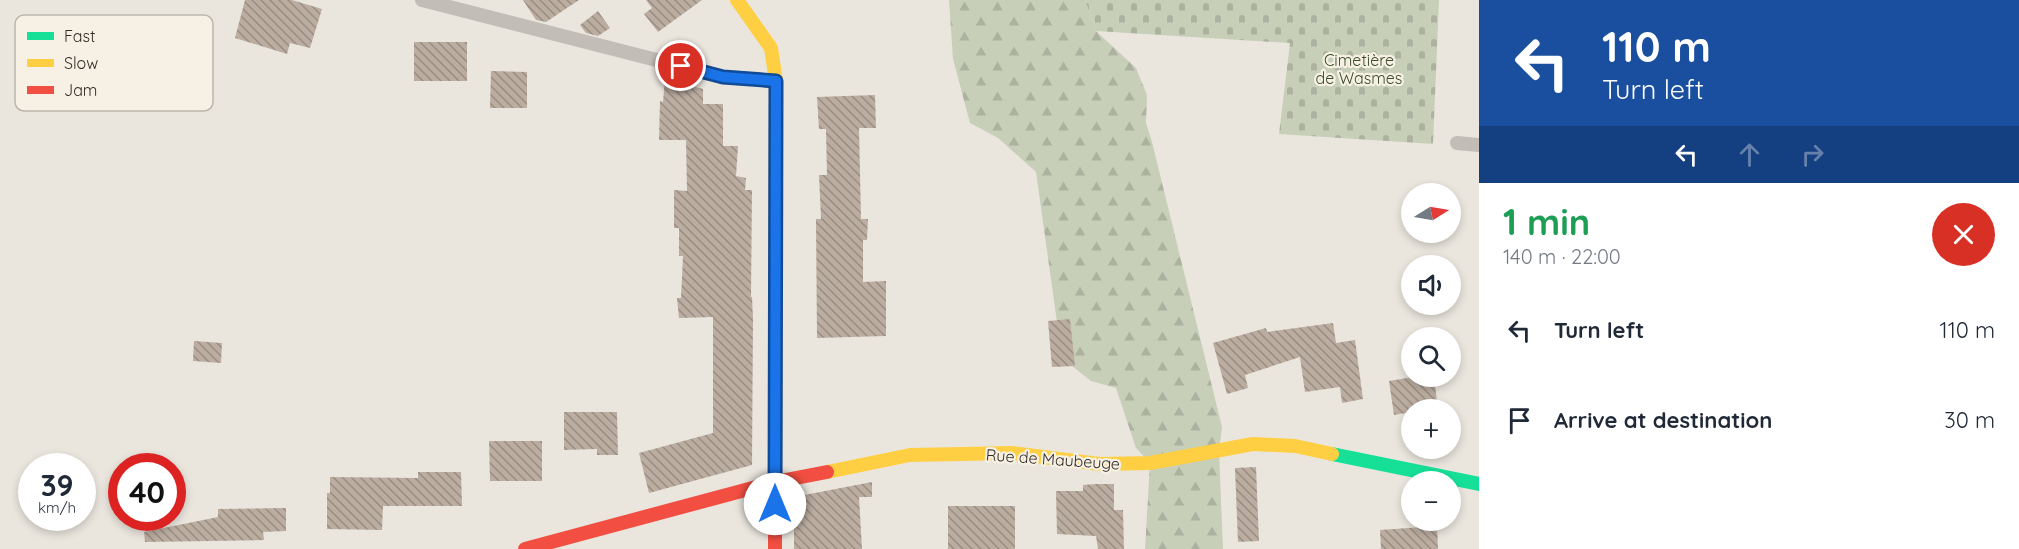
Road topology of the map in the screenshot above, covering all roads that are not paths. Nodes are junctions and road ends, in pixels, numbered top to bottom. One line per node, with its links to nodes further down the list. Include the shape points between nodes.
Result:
1 (422, 0): 3 (lane, via 723,77)
2 (737, 0): 3 (street, via 771,48)
3 (776, 81): 6 (street)
4 (1457, 143): 5 (lane)
5 (1479, 145)
6 (775, 482): 7 (street, Rue de Maubeuge, via 910,455 1011,453 1099,464 1150,464 1253,444 1295,446); 8 (street, Rue de Maubeuge); 9 (street)
7 (1479, 484)
8 (525, 549)
9 (775, 549)

